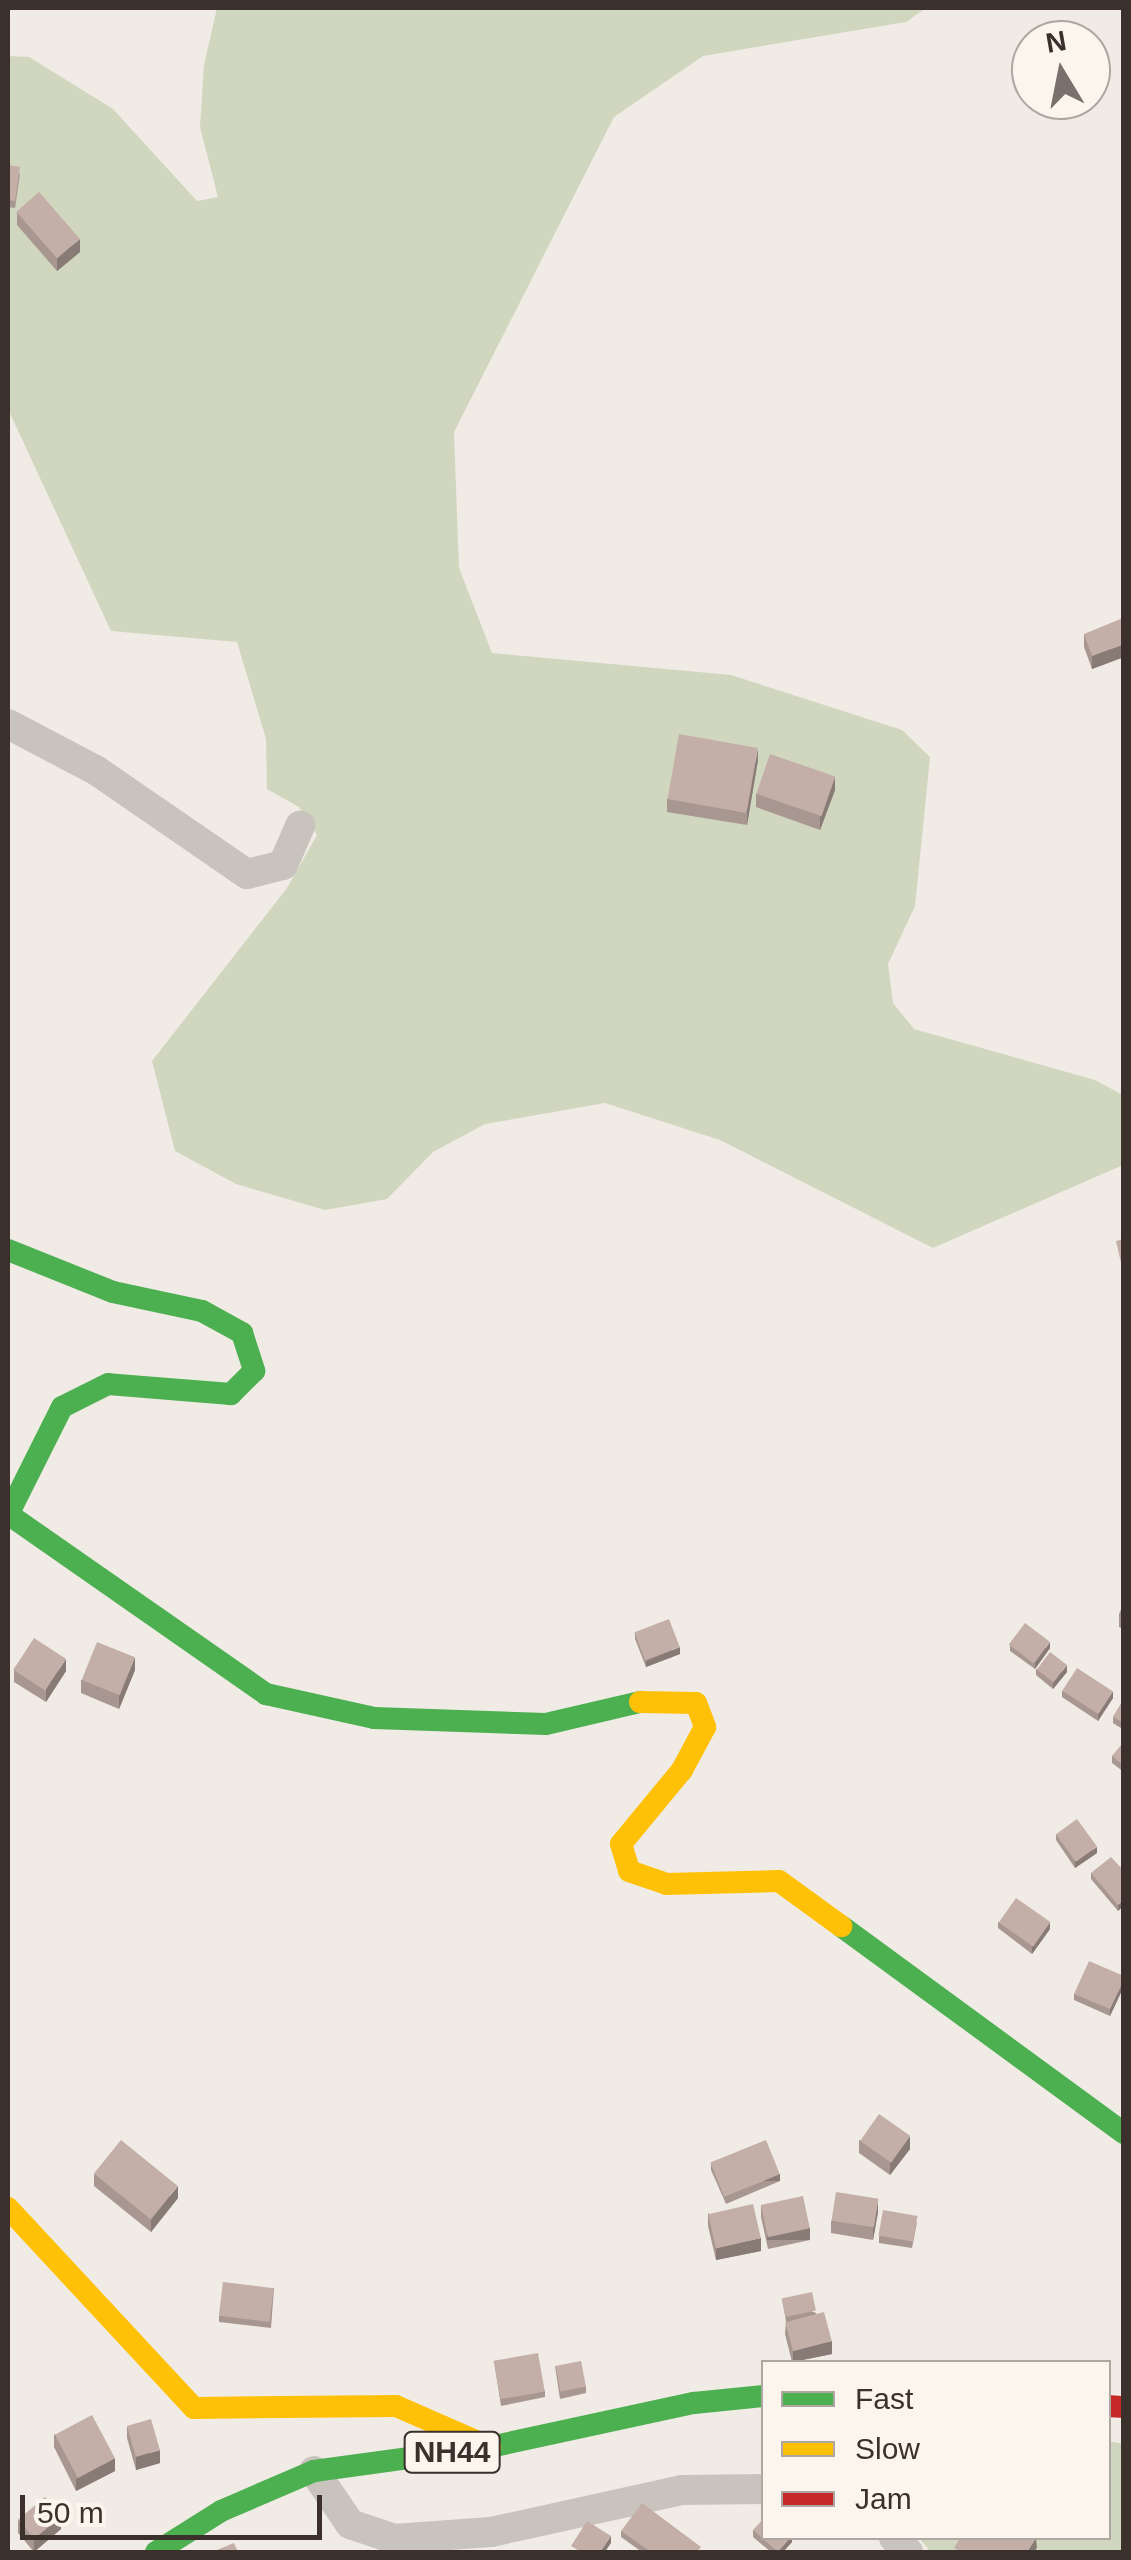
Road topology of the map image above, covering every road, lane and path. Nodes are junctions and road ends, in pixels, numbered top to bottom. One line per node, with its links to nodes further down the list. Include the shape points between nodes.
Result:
1 (8, 724): 2 (street, via 96,770 248,874 283,864)
2 (300, 826)
3 (8, 1250): 4 (street, via 112,1292 202,1311 242,1334 254,1371 231,1394 108,1384 62,1406)
4 (8, 1514): 5 (street, via 266,1694 374,1718 546,1724 647,1700 696,1703 705,1728 682,1770 621,1844 629,1871 666,1884 779,1882)
5 (1124, 2133)
6 (8, 2208): 8 (street, via 194,2408 396,2406)
7 (761, 2396): 8 (street, NH44, via 694,2404)
8 (490, 2448): 9 (street, NH44)
9 (314, 2471): 10 (street, via 350,2524 394,2538 491,2532 682,2490); 11 (street, NH44, via 221,2511)
10 (761, 2489)
11 (156, 2552)

